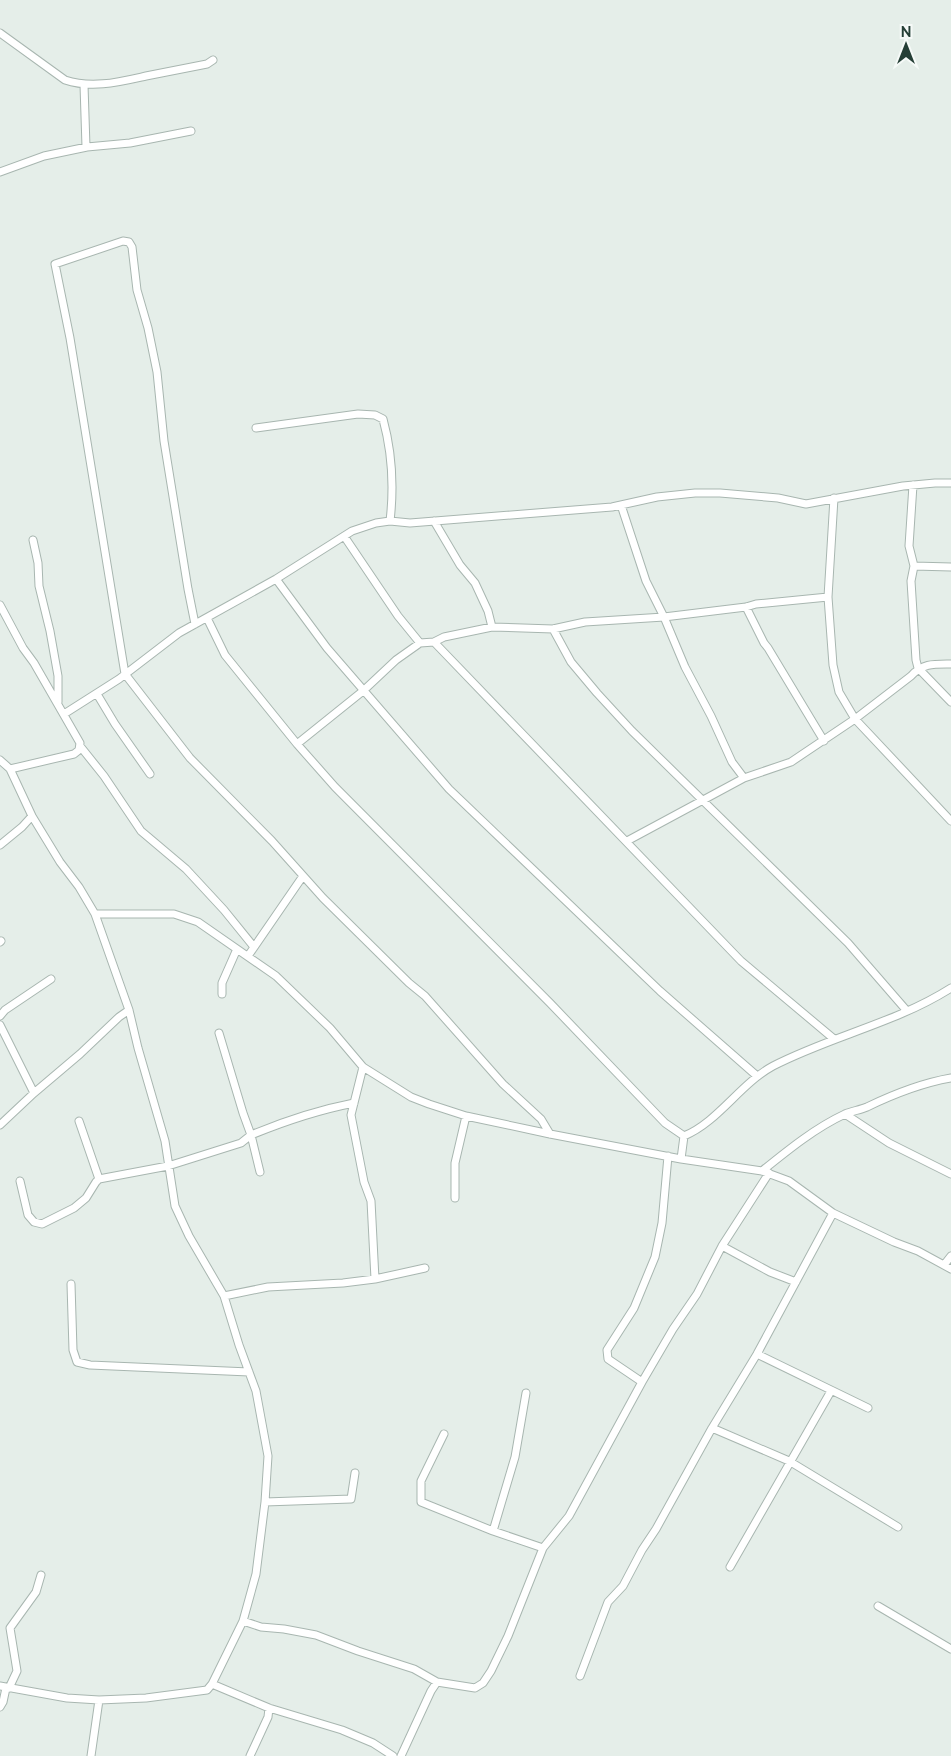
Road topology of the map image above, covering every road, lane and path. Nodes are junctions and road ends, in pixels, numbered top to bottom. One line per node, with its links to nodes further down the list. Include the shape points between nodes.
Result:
1 (0, 33): 3 (street, via 65,80)
2 (213, 60): 3 (street, via 207,64 116,82)
3 (84, 84): 5 (street)
4 (191, 131): 5 (street)
5 (86, 147): 6 (street, via 44,156)
6 (0, 172)
7 (256, 428): 12 (street, via 358,414 383,419 392,477)
8 (951, 483): 9 (street)
9 (913, 485): 10 (street); 16 (street, via 909,546)
10 (834, 498): 11 (street, via 806,504 778,498 695,493); 19 (street)
11 (621, 505): 13 (street); 22 (street, via 646,582)
12 (390, 521): 13 (street); 14 (street)
13 (434, 521): 25 (street, via 475,584)
14 (344, 536): 18 (street); 28 (street)
15 (33, 540): 34 (street, via 58,676)
16 (914, 566): 17 (street); 30 (street, via 911,582)
17 (951, 568)
18 (276, 579): 23 (street); 32 (street)
19 (828, 597): 21 (street); 37 (street, via 832,665 839,692)
20 (0, 605): 34 (street)
21 (746, 607): 22 (street); 38 (street, via 764,643)
22 (664, 617): 26 (street, via 585,622); 44 (street, via 732,762)
23 (206, 618): 24 (street); 39 (street, via 224,655)
24 (195, 624): 31 (street); 31 (street, via 164,441 157,372 137,290 132,247 129,242 123,242 55,264)
25 (492, 627): 26 (street); 27 (street)
26 (553, 629): 45 (street, via 571,662 598,693)
27 (434, 642): 28 (street); 48 (street)
28 (420, 643): 32 (street)
29 (951, 664): 30 (street, via 928,664)
30 (918, 668): 35 (street); 37 (street)
31 (125, 674): 33 (street); 50 (street, via 190,758)
32 (363, 691): 39 (street); 65 (street, via 449,789 639,972)
33 (97, 694): 36 (street); 43 (street)
34 (58, 702): 36 (street)
35 (951, 702)
36 (64, 714): 40 (street, via 80,740)
37 (855, 719): 38 (street); 47 (street)
38 (824, 741): 44 (street, via 791,762)
39 (297, 744): 75 (street, via 335,787 665,1123)
40 (80, 746): 42 (street, via 74,754); 52 (street, via 141,831 186,869)
41 (0, 760): 42 (street)
42 (10, 769): 46 (street)
43 (150, 774)
44 (744, 778): 45 (street)
45 (702, 800): 48 (street); 59 (street, via 848,943)
46 (32, 816): 49 (street); 51 (street)
47 (951, 821)
48 (626, 841): 63 (street, via 741,961)
49 (0, 845)
50 (304, 876): 52 (street); 73 (street, via 409,984 425,996 503,1084 541,1119)
51 (95, 914): 53 (street, via 174,914 198,922); 58 (street)
52 (254, 947): 54 (street)
53 (238, 949): 54 (street); 57 (street, via 222,983)
54 (248, 956): 64 (street, via 276,976 330,1028)
55 (51, 979): 60 (street)
56 (951, 988): 59 (street)
57 (222, 994)
58 (129, 1010): 67 (street); 78 (street, via 165,1141)
59 (907, 1011): 63 (street)
60 (0, 1016)
61 (0, 1025): 67 (street)
62 (219, 1033): 74 (street)
63 (834, 1039): 65 (street)
64 (362, 1067): 68 (street); 70 (street, via 411,1097)
65 (757, 1076): 75 (street, via 704,1124)
66 (951, 1078): 69 (street, via 894,1094)
67 (34, 1093): 72 (street)
68 (354, 1103): 74 (street, via 291,1119); 90 (street, via 351,1115 364,1182 371,1201)
69 (845, 1114): 80 (street, via 802,1139); 81 (street, via 889,1143)
70 (466, 1116): 73 (street); 84 (street, via 455,1163)
71 (79, 1121): 82 (street)
72 (0, 1125)
73 (550, 1134): 76 (street)
74 (251, 1135): 78 (street, via 241,1142); 79 (street)
75 (684, 1136): 77 (street)
76 (668, 1156): 77 (street); 96 (street, via 662,1223 655,1257 634,1308 607,1350 608,1359)
77 (681, 1159): 80 (street)
78 (168, 1166): 82 (street); 93 (street, via 175,1206)
79 (260, 1172)
80 (765, 1172): 85 (street, via 789,1181); 86 (street)
81 (951, 1174)
82 (99, 1180): 83 (street, via 74,1208 42,1224 34,1222 28,1215)
83 (20, 1181)
84 (455, 1198)
85 (833, 1212): 88 (street); 91 (street)
86 (722, 1246): 91 (street); 96 (street, via 698,1294)
87 (951, 1256): 88 (street)
88 (948, 1267)
89 (425, 1268): 90 (street)
90 (375, 1279): 93 (street, via 268,1287)
91 (796, 1282): 94 (street)
92 (71, 1284): 95 (street, via 72,1350 77,1362 90,1366)
93 (224, 1296): 95 (street)
94 (757, 1354): 97 (street); 100 (street)
95 (249, 1372): 104 (street, via 268,1456)
96 (642, 1382): 107 (street, via 568,1516)
97 (831, 1391): 99 (street); 102 (street)
98 (526, 1393): 106 (street, via 515,1457)
99 (868, 1408)
100 (712, 1428): 102 (street); 113 (street, via 623,1586 608,1602)
101 (444, 1434): 106 (street, via 421,1481 421,1502)
102 (790, 1461): 105 (street); 108 (street)
103 (355, 1473): 104 (street, via 351,1498)
104 (266, 1502): 111 (street, via 256,1574)
105 (898, 1527)
106 (493, 1531): 107 (street)
107 (543, 1548): 114 (street, via 508,1636 484,1683 475,1688)
108 (730, 1567)
109 (41, 1574): 116 (street, via 36,1592 10,1628 17,1671)
110 (878, 1606): 112 (street)
111 (243, 1620): 114 (street, via 261,1627 316,1635 414,1669); 115 (street)
112 (951, 1649)
113 (580, 1676)
114 (437, 1682): 123 (street)
115 (212, 1684): 117 (street, via 207,1690 173,1695); 119 (street)
116 (5, 1687): 117 (street); 118 (street)
117 (99, 1700): 120 (street)
118 (0, 1707)
119 (269, 1708): 121 (street); 122 (street, via 342,1730)
120 (91, 1756)
121 (250, 1756)
122 (393, 1756)
123 (401, 1756)

